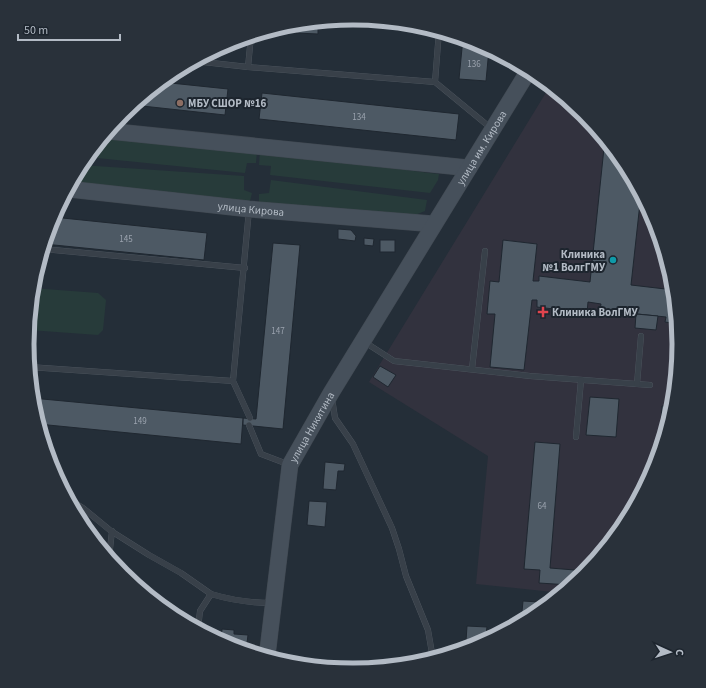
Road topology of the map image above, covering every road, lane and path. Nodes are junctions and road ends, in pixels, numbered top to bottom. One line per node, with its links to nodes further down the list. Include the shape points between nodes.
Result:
1 (439, 37): 6 (lane)
2 (250, 42): 4 (lane)
3 (204, 62): 4 (lane)
4 (248, 67): 6 (lane)
5 (525, 76): 7 (main road, улица им. Кирова)
6 (435, 82): 7 (lane)
7 (492, 130): 9 (main road, улица им. Кирова)
8 (116, 131): 9 (main road)
9 (469, 168): 12 (main road, улица им. Кирова)
10 (74, 190): 11 (main road, улица Кирова)
11 (249, 209): 12 (main road, улица Кирова); 15 (lane)
12 (434, 224): 17 (main road, улица Никитина)
13 (48, 250): 15 (lane)
14 (485, 251): 19 (lane)
15 (244, 268): 21 (lane)
16 (641, 336): 22 (lane)
17 (363, 341): 19 (lane, via 394,361); 24 (main road, улица Никитина)
18 (35, 367): 21 (lane)
19 (472, 370): 20 (lane)
20 (581, 380): 22 (lane); 27 (lane)
21 (233, 381): 25 (lane)
22 (637, 384): 23 (lane)
23 (650, 385)
24 (331, 393): 28 (main road, улица Никитина); 36 (lane, via 335,418 353,444 392,528 406,576 428,630)
25 (250, 418)
26 (249, 425): 28 (lane, via 261,454)
27 (576, 437)
28 (290, 465): 33 (main road, улица Никитина)
29 (80, 507): 30 (lane)
30 (112, 531): 31 (lane); 32 (lane)
31 (110, 550)
32 (211, 594): 33 (lane, via 255,603); 34 (lane, via 200,611)
33 (273, 603): 35 (main road, улица Никитина)
34 (199, 623)
35 (268, 651)
36 (432, 653)

